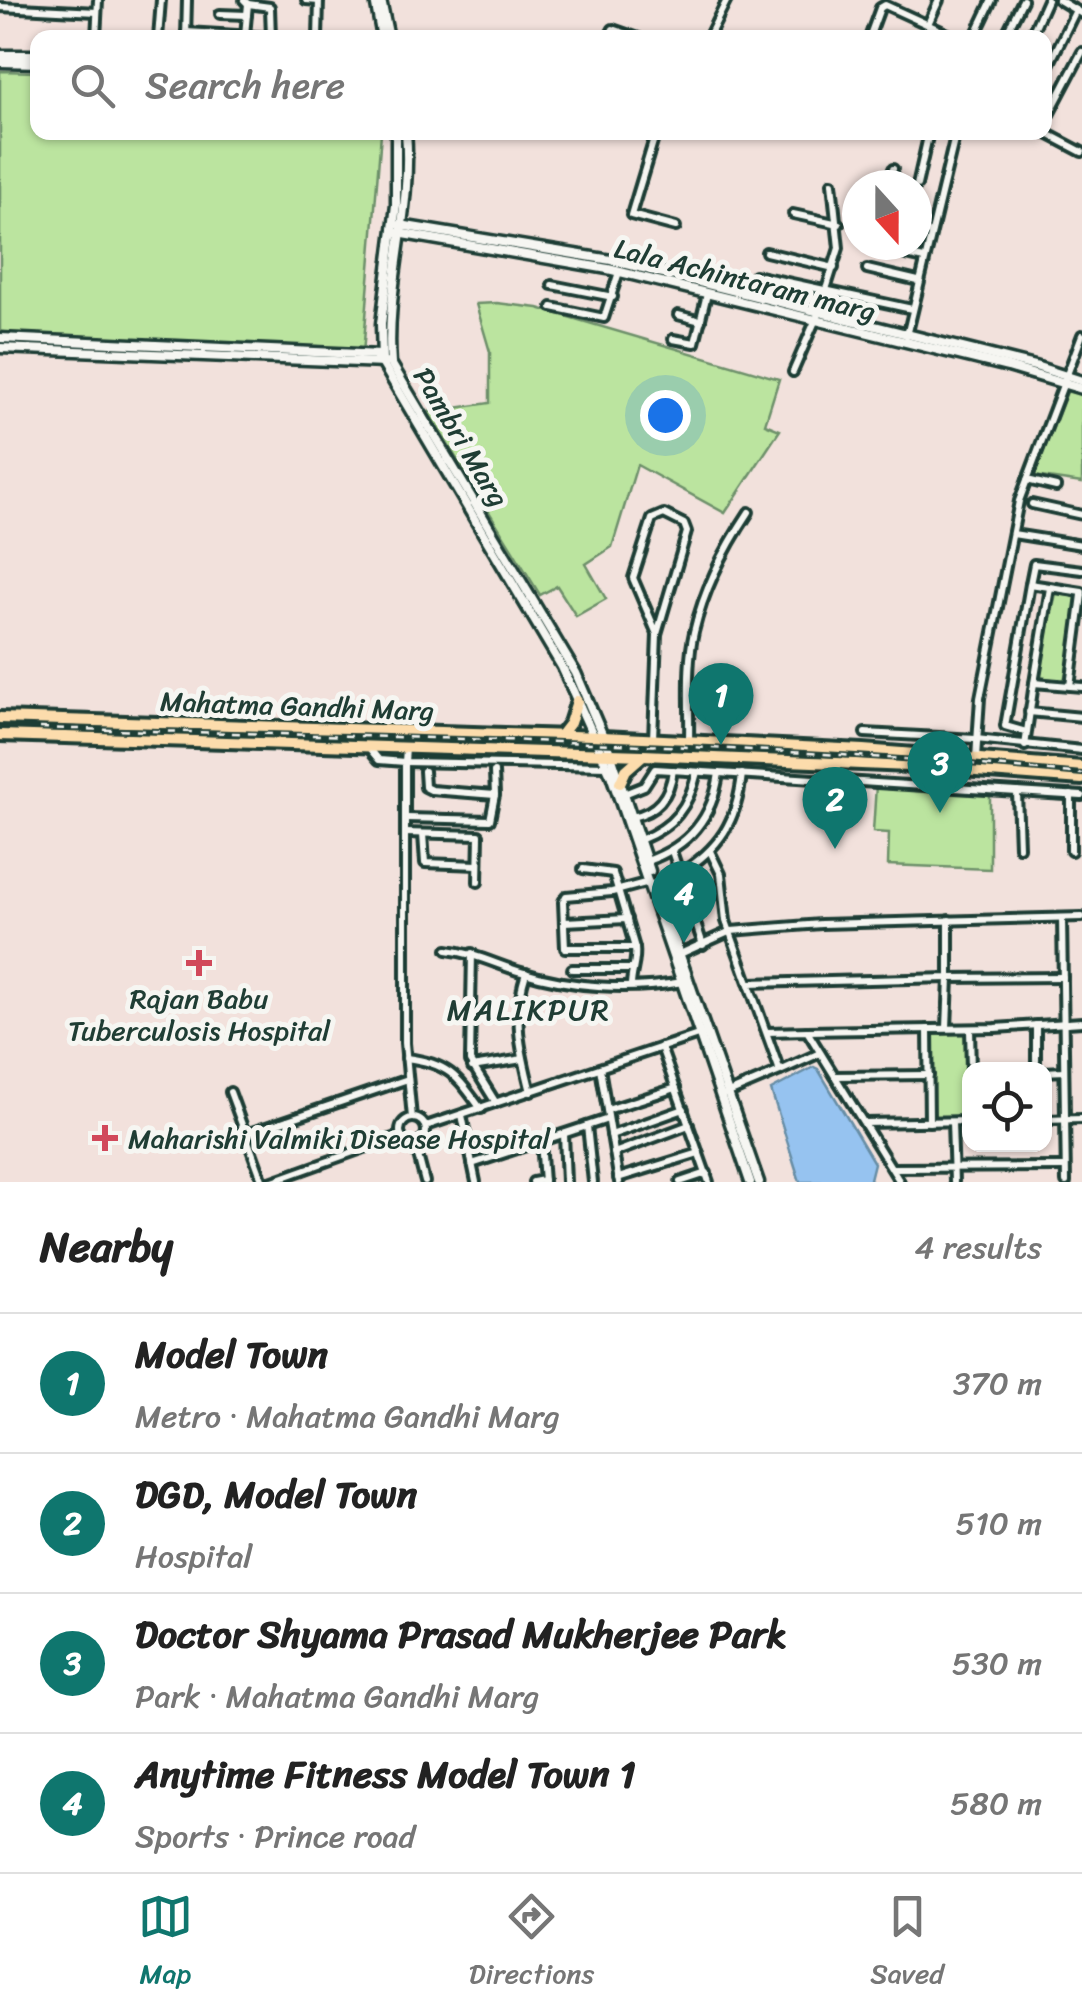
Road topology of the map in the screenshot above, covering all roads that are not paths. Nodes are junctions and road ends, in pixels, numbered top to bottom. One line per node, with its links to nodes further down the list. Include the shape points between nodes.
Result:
1 (98, 0): 16 (street)
2 (161, 0): 22 (street)
3 (188, 0): 23 (street)
4 (306, 0): 5 (street)
5 (320, 0): 26 (street)
6 (378, 0): 27 (street); 28 (street)
7 (727, 0): 29 (street)
8 (938, 0): 20 (street)
9 (992, 0): 32 (street)
10 (1023, 0): 33 (street)
11 (1048, 0): 34 (street)
12 (1059, 0): 17 (street)
13 (246, 2): 19 (street); 25 (street, via 270,7)
14 (24, 4): 15 (street); 16 (street)
15 (0, 8)
16 (97, 12): 21 (street)
17 (1079, 12): 38 (street)
18 (220, 14): 19 (street)
19 (247, 15): 24 (street)
20 (928, 24): 30 (street, via 885,5); 31 (street)
21 (96, 30)
22 (159, 30)
23 (186, 30)
24 (246, 30)
25 (271, 30)
26 (318, 30)
27 (381, 30)
28 (387, 30)
29 (712, 30)
30 (872, 30)
31 (940, 30)
32 (978, 30)
33 (1008, 30)
34 (1034, 30)
35 (1082, 52): 40 (street)
36 (30, 56): 37 (street)
37 (0, 58): 39 (street)
38 (1052, 60)
39 (30, 62)
40 (1052, 109)
41 (1052, 136): 47 (street)
42 (396, 140): 54 (street, Pambri Marg)
43 (406, 140): 54 (street, Pambri Marg, via 406,200)
44 (654, 140): 53 (street, via 631,215)
45 (926, 140): 48 (street)
46 (954, 140): 52 (street)
47 (1082, 152)
48 (920, 170)
49 (832, 183): 51 (street)
50 (793, 214): 51 (street)
51 (839, 224): 57 (street)
52 (932, 225)
53 (676, 227)
54 (398, 229): 59 (street, Lala Achintaram marg); 69 (street, Lala Achintaram marg, via 610,260); 78 (street, Pambri Marg)
55 (766, 252): 57 (street)
56 (924, 260): 61 (street)
57 (834, 268): 63 (street)
58 (867, 270): 61 (street)
59 (619, 272): 64 (street, Lala Achintaram marg); 65 (street)
60 (755, 275): 63 (street)
61 (918, 282): 67 (street)
62 (552, 285): 65 (street)
63 (826, 291): 67 (street); 69 (street)
64 (707, 294): 69 (street, Lala Achintaram marg); 70 (street)
65 (613, 296): 66 (street, via 604,318)
66 (552, 306)
67 (912, 308): 73 (street)
68 (678, 314): 70 (street)
69 (817, 317): 73 (street, Lala Achintaram marg); 79 (street)
70 (701, 321): 74 (street, via 696,343)
71 (1082, 335): 80 (street)
72 (0, 338): 75 (street)
73 (906, 338): 80 (street, Lala Achintaram marg)
74 (674, 339)
75 (162, 345): 77 (street); 78 (street)
76 (0, 348): 77 (street)
77 (162, 356): 78 (street)
78 (386, 359): 88 (street, Pambri Marg)
79 (793, 372)
80 (1065, 379): 81 (street, Lala Achintaram marg); 82 (street, Lala Achintaram marg); 83 (street)
81 (1082, 381)
82 (1082, 389)
83 (1026, 480): 84 (street); 89 (street)
84 (1056, 487)
85 (1032, 504): 87 (street)
86 (749, 512): 110 (street, via 729,543 694,630)
87 (1082, 515)
88 (486, 531): 99 (street, Pambri Marg); 107 (street, Pambri Marg, via 568,657)
89 (1013, 534): 90 (street); 109 (street)
90 (1082, 544)
91 (1082, 570): 92 (street, via 1034,564)
92 (1030, 584): 93 (street); 103 (street, via 1005,726)
93 (1050, 588): 94 (street); 96 (street)
94 (1082, 594): 97 (street)
95 (658, 634): 95 (street, via 633,578 652,519 664,514 687,532); 108 (street)
96 (1034, 683): 97 (street); 100 (street)
97 (1070, 686): 98 (street)
98 (1082, 688)
99 (577, 701): 106 (main road); 107 (street, Pambri Marg)
100 (1029, 712): 101 (street); 103 (street)
101 (1082, 717)
102 (0, 718): 106 (main road, Mahatma Gandhi Marg)
103 (1026, 732): 111 (street)
104 (865, 733): 109 (street)
105 (0, 735): 112 (main road, Mahatma Gandhi Marg)
106 (560, 736): 107 (main road, Mahatma Gandhi Marg)
107 (598, 737): 108 (main road, Mahatma Gandhi Marg); 116 (street)
108 (653, 739): 110 (main road, Mahatma Gandhi Marg)
109 (976, 739): 111 (street); 117 (street)
110 (690, 742): 117 (main road, Mahatma Gandhi Marg)
111 (1025, 746): 114 (street)
112 (368, 747): 113 (main road, Mahatma Gandhi Marg); 118 (street, via 378,760)
113 (406, 748): 116 (main road, Mahatma Gandhi Marg); 118 (street)
114 (1082, 750)
115 (644, 755): 116 (main road, Mahatma Gandhi Marg); 120 (street); 127 (main road, Mahatma Gandhi Marg); 128 (main road, via 626,770)
116 (606, 758): 118 (street); 128 (street); 147 (street)
117 (976, 758): 119 (main road, Mahatma Gandhi Marg)
118 (405, 762): 134 (street)
119 (1082, 767)
120 (652, 770): 121 (street); 128 (street, via 644,786)
121 (673, 770): 124 (street); 133 (street, via 663,800)
122 (424, 771): 130 (street, via 431,790)
123 (494, 772): 130 (street)
124 (696, 772): 125 (street); 137 (street, via 682,811)
125 (718, 772): 126 (street); 139 (street, via 706,818)
126 (742, 774): 129 (street); 140 (street, via 733,817)
127 (1082, 779)
128 (622, 788): 133 (street)
129 (1017, 792): 131 (street); 138 (street)
130 (495, 795): 134 (street, via 490,820)
131 (1071, 795): 132 (street); 141 (street)
132 (1082, 796)
133 (632, 817): 137 (street)
134 (405, 818): 135 (street)
135 (405, 834): 136 (street); 179 (street)
136 (423, 834): 143 (street, via 425,863); 143 (street, via 479,834)
137 (640, 840): 142 (street)
138 (1018, 848)
139 (672, 851): 142 (street); 145 (street)
140 (710, 851): 145 (street); 154 (street)
141 (1071, 851)
142 (647, 861): 159 (street)
143 (479, 865): 146 (street)
144 (583, 868): 148 (street, via 611,871)
145 (679, 874): 155 (street)
146 (478, 882)
147 (648, 882): 148 (street); 165 (street)
148 (618, 890): 151 (street); 153 (street, via 566,896)
149 (1082, 917): 150 (street)
150 (1062, 918): 152 (street); 163 (street)
151 (627, 919): 153 (street); 156 (street)
152 (948, 920): 154 (street); 164 (street)
153 (564, 922): 156 (street, via 561,948)
154 (731, 931): 155 (street); 166 (street)
155 (703, 945): 159 (street)
156 (635, 948): 161 (street)
157 (447, 950): 158 (street)
158 (472, 953): 162 (street); 183 (street)
159 (680, 954): 176 (street)
160 (572, 969): 161 (street)
161 (631, 969): 167 (street)
162 (526, 973): 167 (street); 180 (street, via 516,1026)
163 (1062, 977): 164 (street); 169 (street)
164 (949, 978): 166 (street); 173 (street)
165 (682, 982): 167 (street); 176 (street)
166 (750, 983): 174 (street)
167 (630, 986)
168 (1082, 1022): 169 (street)
169 (1063, 1024): 170 (street); 186 (street)
170 (1036, 1025): 171 (street); 182 (street)
171 (970, 1028): 173 (street); 181 (street)
172 (928, 1029): 173 (street); 175 (street); 188 (street)
173 (947, 1029)
174 (766, 1032): 175 (street); 185 (street)
175 (807, 1032): 178 (street)
176 (703, 1033): 177 (street); 194 (street)
177 (661, 1047): 184 (street); 191 (street)
178 (820, 1054): 185 (street); 189 (street)
179 (406, 1058): 190 (street); 196 (street, via 444,1067)
180 (523, 1060): 183 (street); 193 (street)
181 (971, 1062)
182 (1036, 1062)
183 (472, 1067): 195 (street)
184 (600, 1068): 193 (street); 199 (street)
185 (780, 1071): 194 (street)
186 (1064, 1071): 187 (street); 201 (street)
187 (1052, 1072)
188 (928, 1075): 189 (street); 205 (street)
189 (835, 1076): 207 (street)
190 (408, 1078): 200 (street); 211 (street)
191 (676, 1088): 197 (street); 199 (street)
192 (230, 1092): 211 (street)
193 (531, 1092): 195 (street)
194 (724, 1094): 234 (street); 235 (street)
195 (496, 1103): 196 (street)
196 (481, 1109): 198 (street)
197 (684, 1109): 208 (street); 213 (street)
198 (462, 1115): 209 (street); 219 (street)
199 (608, 1115): 210 (street); 213 (street)
200 (412, 1118): 209 (street); 214 (street, via 402,1124)
201 (1064, 1119): 202 (street); 203 (street); 220 (street)
202 (1082, 1119)
203 (1052, 1120)
204 (962, 1121): 206 (street)
205 (929, 1122): 206 (street); 207 (street)
206 (952, 1122): 222 (street)
207 (864, 1123): 221 (street)
208 (689, 1125): 217 (street); 218 (street)
209 (426, 1126): 216 (street)
210 (587, 1126): 212 (street); 232 (street)
211 (246, 1134): 227 (street)
212 (564, 1134): 215 (street); 231 (street)
213 (611, 1134): 217 (street)
214 (401, 1135): 216 (street); 228 (street)
215 (541, 1142): 219 (street); 226 (street)
216 (415, 1144): 225 (street)
217 (614, 1153): 224 (street)
218 (699, 1153): 223 (street); 224 (street)
219 (472, 1164): 229 (street)
220 (1065, 1167): 222 (street); 238 (street)
221 (892, 1168): 222 (street); 236 (street)
222 (954, 1168): 237 (street)
223 (708, 1178): 233 (street)
224 (618, 1180)
225 (423, 1181)
226 (544, 1181): 230 (street)
227 (263, 1182)
228 (270, 1182)
229 (476, 1182)
230 (533, 1182)
231 (566, 1182)
232 (592, 1182)
233 (680, 1182)
234 (750, 1182)
235 (759, 1182)
236 (900, 1182)
237 (954, 1182)
238 (1066, 1182)

